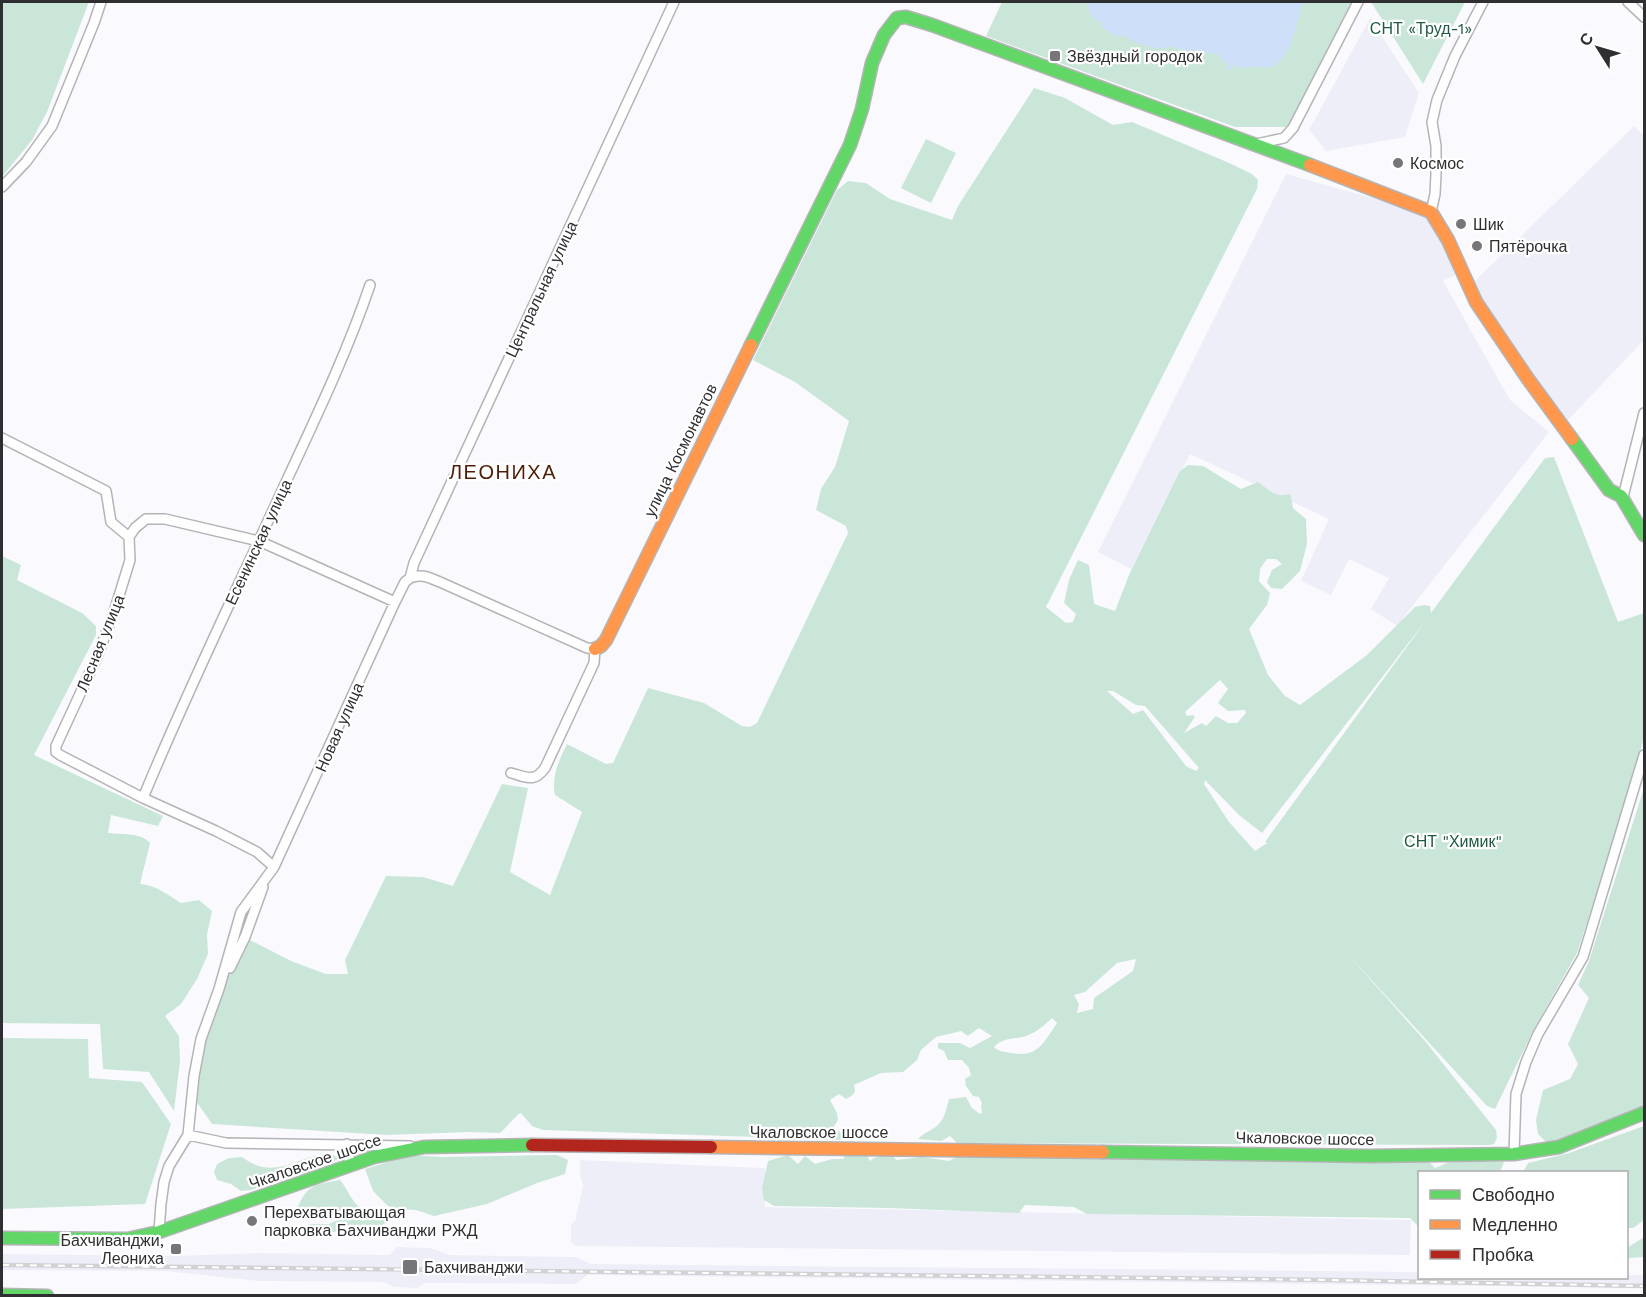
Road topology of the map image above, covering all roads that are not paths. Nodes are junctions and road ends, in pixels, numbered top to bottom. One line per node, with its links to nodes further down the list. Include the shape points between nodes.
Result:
1 (101, 2): 8 (street, via 52,126)
2 (675, 2): 17 (street, Центральная улица)
3 (1358, 2): 7 (street, via 1293,128 1284,138)
4 (1483, 2): 9 (street, via 1437,100 1432,122 1436,174)
5 (1628, 2): 6 (street)
6 (1644, 17)
7 (1256, 144): 9 (street, улица Космонавтов); 19 (street, улица Космонавтов, via 932,25 897,18 872,63 850,145 606,639)
8 (2, 188)
9 (1431, 212): 13 (street, via 1483,312 1587,460 1609,489)
10 (370, 285): 16 (street, Есенинская улица, via 336,374)
11 (1644, 413): 13 (street)
12 (2, 438): 15 (street, via 106,491 111,522)
13 (1621, 496): 14 (street)
14 (1644, 536)
15 (129, 537): 16 (street, via 147,519 165,519); 22 (street, Лесная улица, via 130,560 114,612 56,752)
16 (259, 541): 18 (street); 22 (street, Есенинская улица)
17 (410, 578): 18 (street, Новая улица); 19 (street, via 424,576 440,582)
18 (395, 602): 23 (street, Новая улица)
19 (595, 649): 21 (street, улица Космонавтов, via 594,663 545,768 532,779)
20 (1644, 756): 28 (street, via 1583,957 1543,1024 1526,1062 1516,1094)
21 (511, 773)
22 (143, 798): 23 (street, via 257,852)
23 (274, 867): 25 (street, Новая улица, via 241,912 201,1039)
24 (1644, 1113): 28 (street, Чкаловское шоссе, via 1559,1147)
25 (188, 1135): 26 (street, via 226,1143); 30 (street, via 164,1182)
26 (347, 1144): 27 (street); 29 (street)
27 (424, 1147): 28 (street, Чкаловское шоссе); 29 (street, Чкаловское шоссе)
28 (1514, 1154)
29 (350, 1164): 30 (street, Чкаловское шоссе)
30 (159, 1232): 31 (street, Чкаловское шоссе, via 127,1239)
31 (2, 1238)
32 (2, 1295): 33 (street)
33 (47, 1296)

